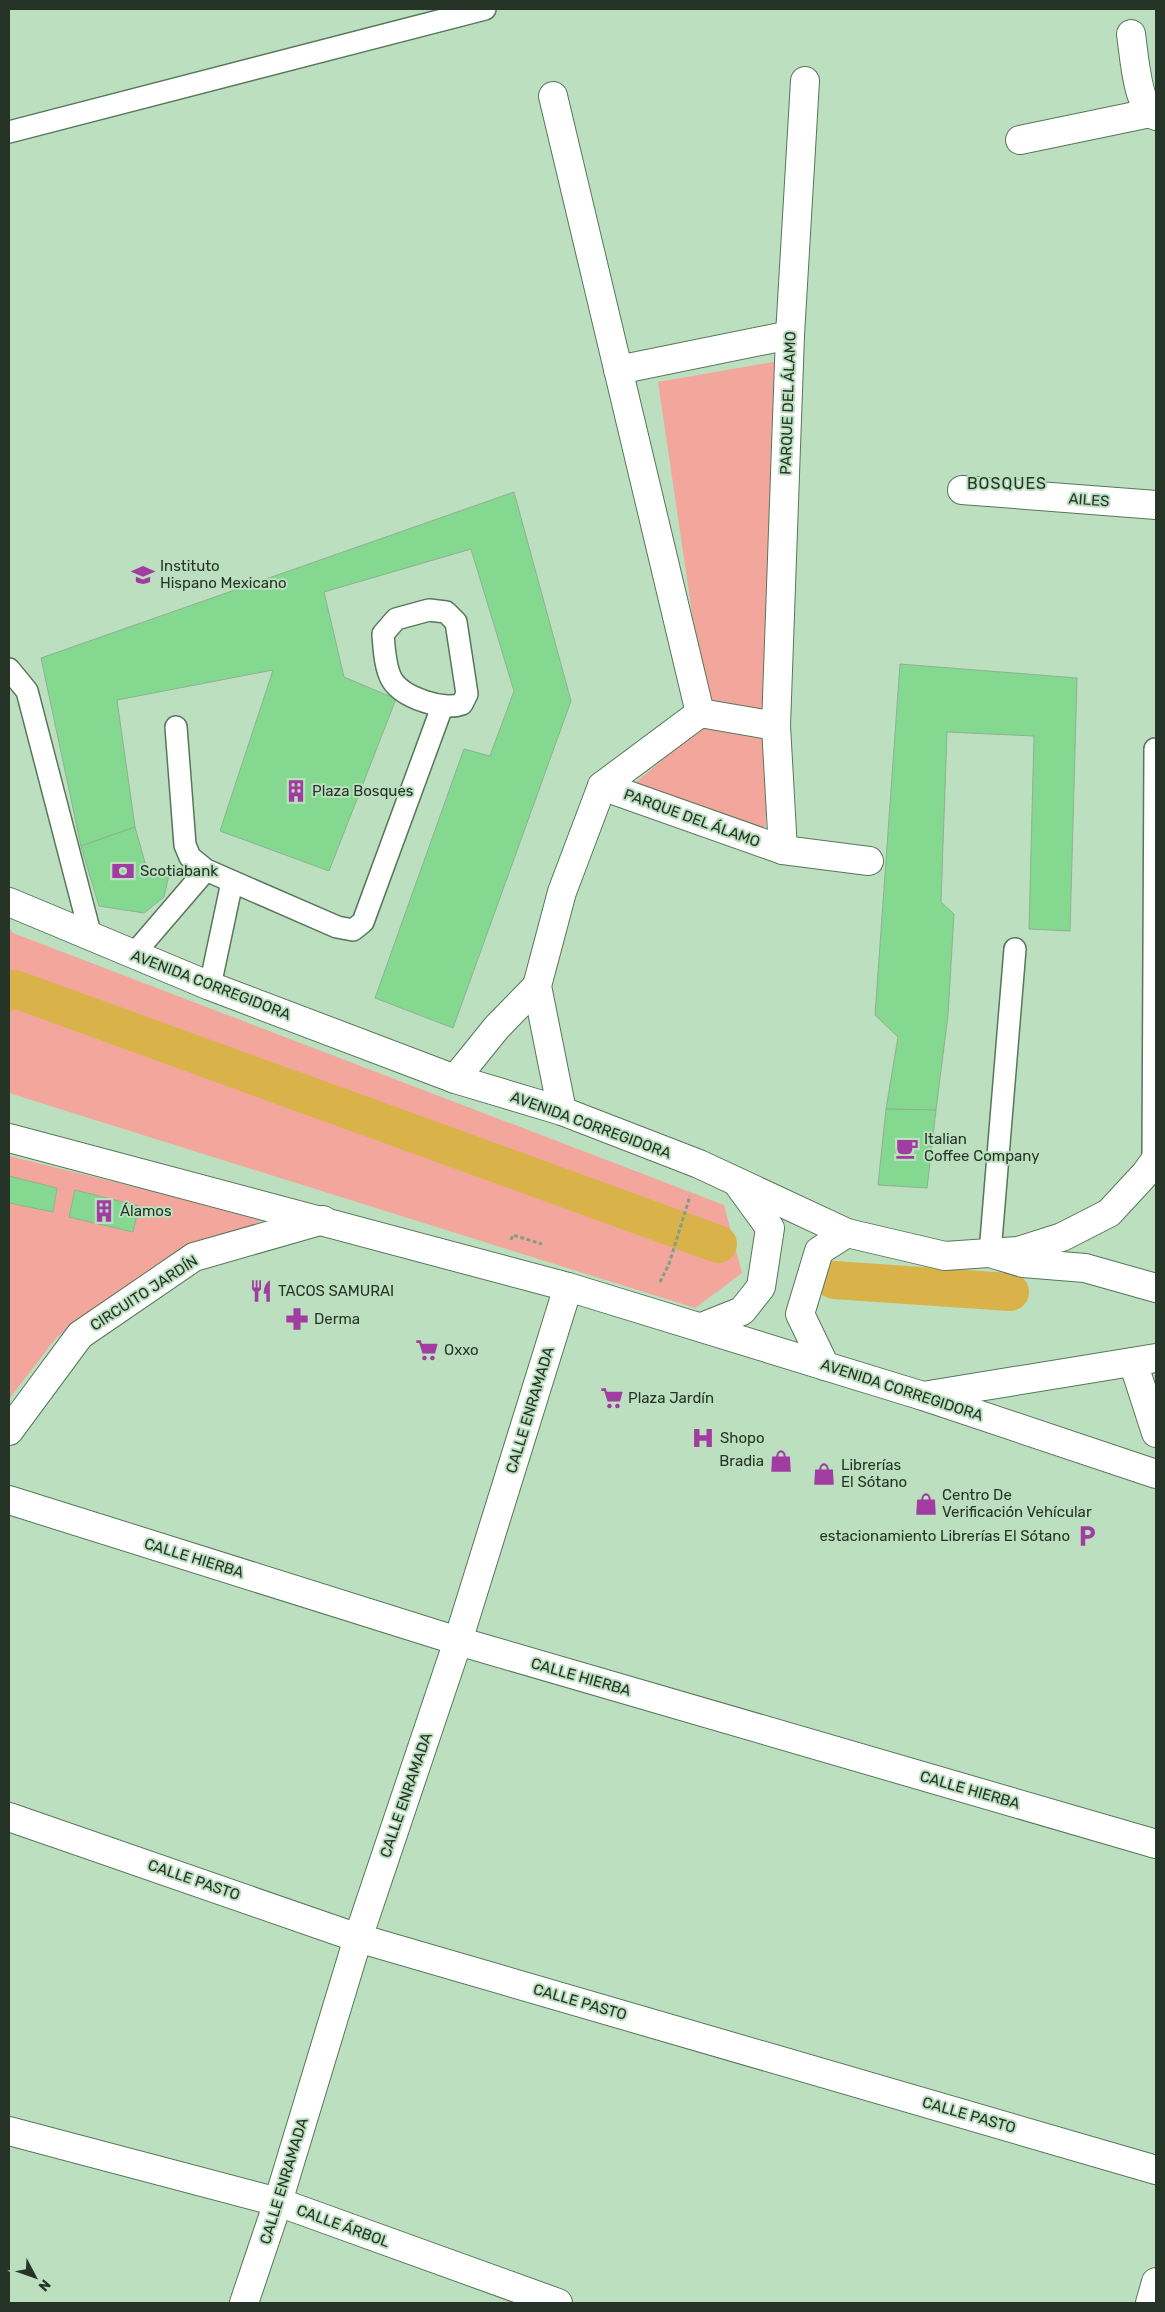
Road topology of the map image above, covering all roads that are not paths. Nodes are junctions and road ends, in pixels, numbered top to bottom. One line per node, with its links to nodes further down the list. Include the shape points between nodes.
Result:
1 (485, 9): 6 (lane)
2 (1130, 34): 5 (street, via 1142,101)
3 (806, 81): 8 (street, PARQUE DEL ÁLAMO)
4 (553, 96): 9 (street)
5 (1153, 114): 7 (street)
6 (9, 132)
7 (1020, 140)
8 (790, 335): 9 (street); 15 (street, PARQUE DEL ÁLAMO)
9 (618, 370): 14 (street)
10 (962, 490): 11 (street, AILES)
11 (1156, 505)
12 (9, 669): 24 (lane, via 27,691)
13 (442, 707): 13 (lane, via 453,708 462,704 467,694 456,622 446,612 429,610 396,619 383,634 392,680 404,693); 22 (lane, via 363,922 353,930 337,927)
14 (700, 713): 15 (street); 18 (street, PARQUE DEL ÁLAMO)
15 (776, 726): 19 (street, PARQUE DEL ÁLAMO)
16 (176, 727): 21 (lane, via 185,845 190,857)
17 (1155, 749): 29 (lane)
18 (602, 786): 19 (street, PARQUE DEL ÁLAMO); 28 (street, via 562,892)
19 (783, 850): 20 (street, PARQUE DEL ÁLAMO)
20 (869, 861)
21 (206, 870): 22 (lane); 26 (lane)
22 (232, 882): 27 (lane)
23 (9, 902): 24 (street, AVENIDA CORREGIDORA)
24 (91, 937): 26 (street, AVENIDA CORREGIDORA)
25 (1015, 949): 37 (lane)
26 (134, 955): 27 (street, AVENIDA CORREGIDORA)
27 (210, 986): 30 (street, AVENIDA CORREGIDORA)
28 (537, 986): 30 (street, via 497,1026); 31 (street)
29 (1155, 1030): 33 (lane)
30 (455, 1079): 31 (street, AVENIDA CORREGIDORA)
31 (562, 1111): 34 (street, AVENIDA CORREGIDORA)
32 (9, 1138): 35 (street, AVENIDA CORREGIDORA)
33 (1155, 1161): 37 (street, AVENIDA CORREGIDORA, via 1109,1213 1062,1237 1018,1251)
34 (736, 1180): 36 (street, AVENIDA CORREGIDORA); 40 (street, via 770,1228 761,1287 742,1311)
35 (323, 1220): 38 (street, AVENIDA CORREGIDORA); 44 (street, CIRCUITO JARDÍN, via 194,1257 80,1335)
36 (847, 1232): 37 (street, AVENIDA CORREGIDORA, via 945,1256); 42 (street, via 819,1251 800,1314)
37 (990, 1252): 39 (street, via 1023,1263 1085,1268)
38 (568, 1287): 40 (street, AVENIDA CORREGIDORA); 48 (street, CALLE ENRAMADA)
39 (1156, 1288)
40 (702, 1327): 42 (street, AVENIDA CORREGIDORA)
41 (1145, 1360): 43 (street); 45 (street)
42 (825, 1366): 43 (street, AVENIDA CORREGIDORA)
43 (923, 1396): 46 (street, AVENIDA CORREGIDORA)
44 (9, 1431)
45 (1156, 1433)
46 (1156, 1474)
47 (9, 1500): 48 (street, CALLE HIERBA)
48 (458, 1641): 50 (street, CALLE HIERBA); 51 (street, CALLE ENRAMADA)
49 (9, 1817): 51 (street, CALLE PASTO)
50 (1156, 1844)
51 (358, 1938): 53 (street, CALLE PASTO); 54 (street, CALLE ENRAMADA)
52 (9, 2131): 54 (street, CALLE ÁRBOL)
53 (1156, 2170)
54 (278, 2202): 56 (street, CALLE ENRAMADA); 57 (street, CALLE ÁRBOL)
55 (1156, 2282): 58 (street)
56 (244, 2303)
57 (558, 2303)
58 (1150, 2303)

